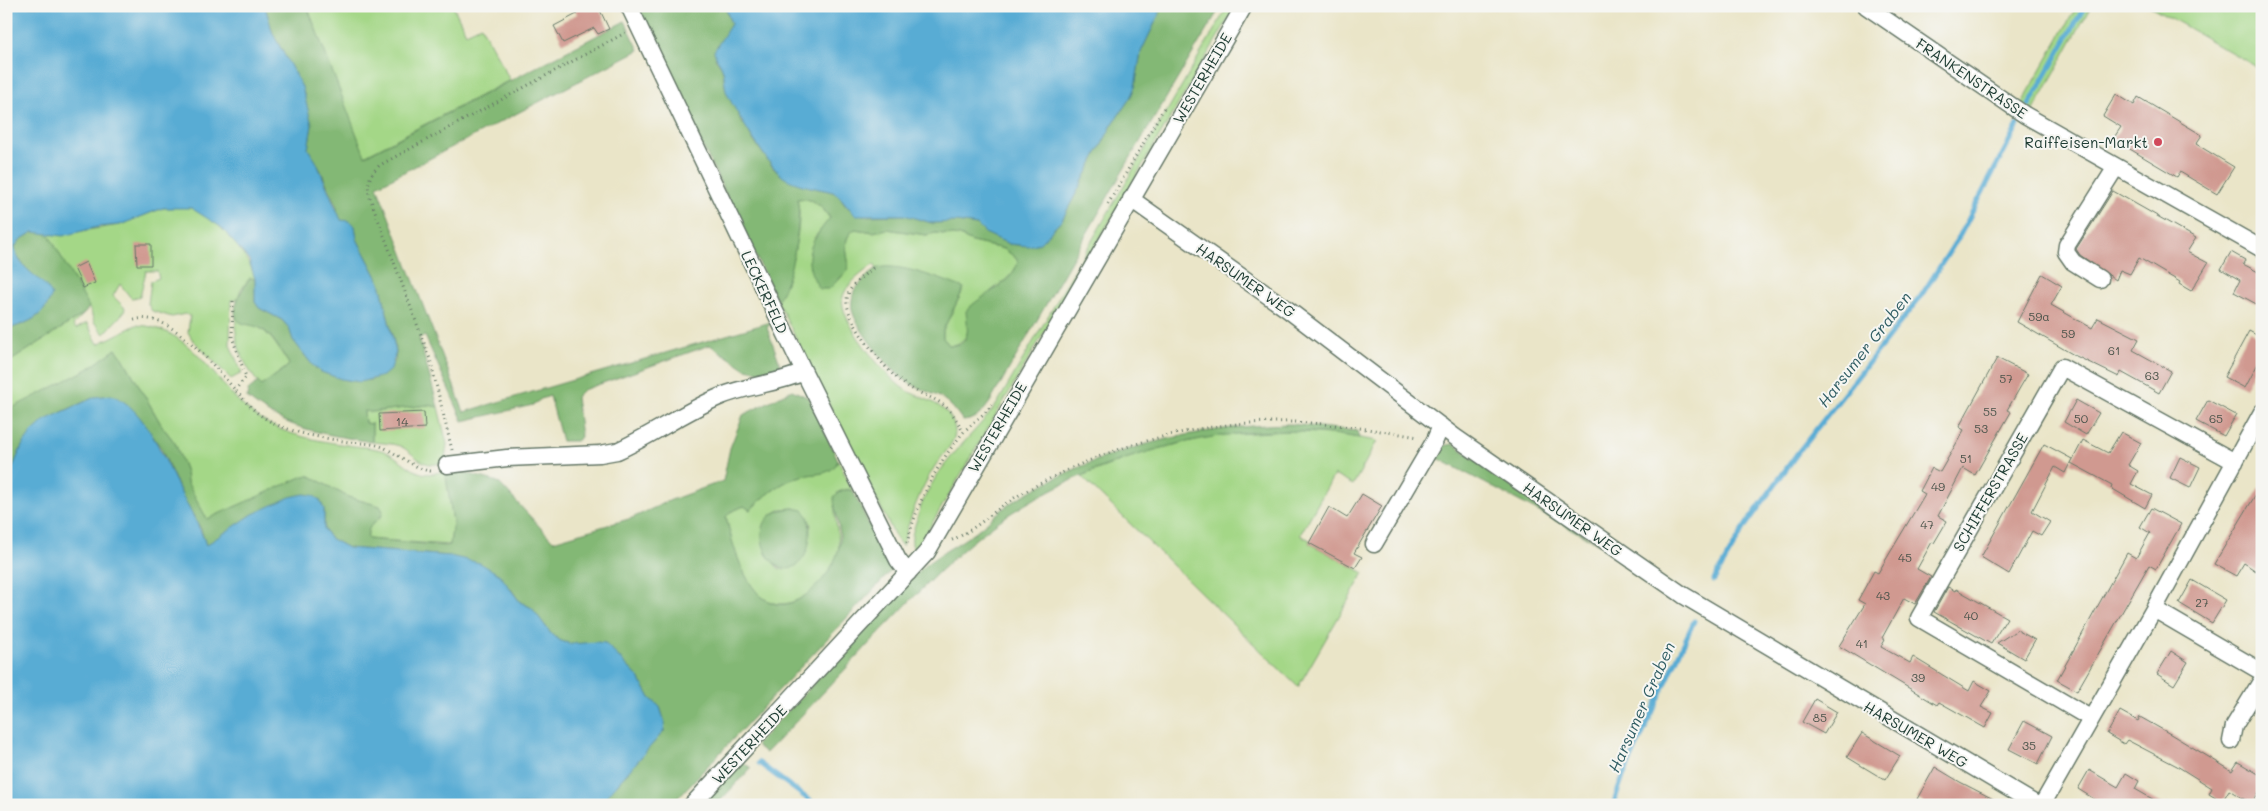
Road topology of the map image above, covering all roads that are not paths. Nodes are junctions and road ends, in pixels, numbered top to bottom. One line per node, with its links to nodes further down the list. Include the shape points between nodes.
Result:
1 (629, 6): 8 (street, LECKERFELD)
2 (1244, 6): 5 (street, WESTERHEIDE)
3 (1866, 6): 4 (street, FRANKENSTRASSE, via 2025,114)
4 (2116, 167): 6 (street, FRANKENSTRASSE); 7 (street, via 2067,245 2066,252 2073,262)
5 (1131, 199): 10 (street, HARSUMER WEG, via 1287,309); 14 (street, WESTERHEIDE, via 926,552)
6 (2262, 250)
7 (2100, 279)
8 (804, 372): 12 (street, via 787,380 752,385 720,396 617,452); 14 (street, LECKERFELD, via 898,560)
9 (2262, 412): 11 (street)
10 (1438, 433): 13 (street); 21 (street, HARSUMER WEG, via 1683,595)
11 (2235, 462): 15 (street); 18 (street, SCHIFFERSTRASSE, via 2062,367 1919,618)
12 (447, 465)
13 (1374, 544)
14 (908, 573): 20 (street, WESTERHEIDE)
15 (2154, 609): 16 (street); 18 (street)
16 (2262, 672)
17 (2262, 680): 19 (street, via 2234,726)
18 (2090, 718): 22 (street)
19 (2231, 741)
20 (692, 805)
21 (2037, 805)
22 (2042, 805)

